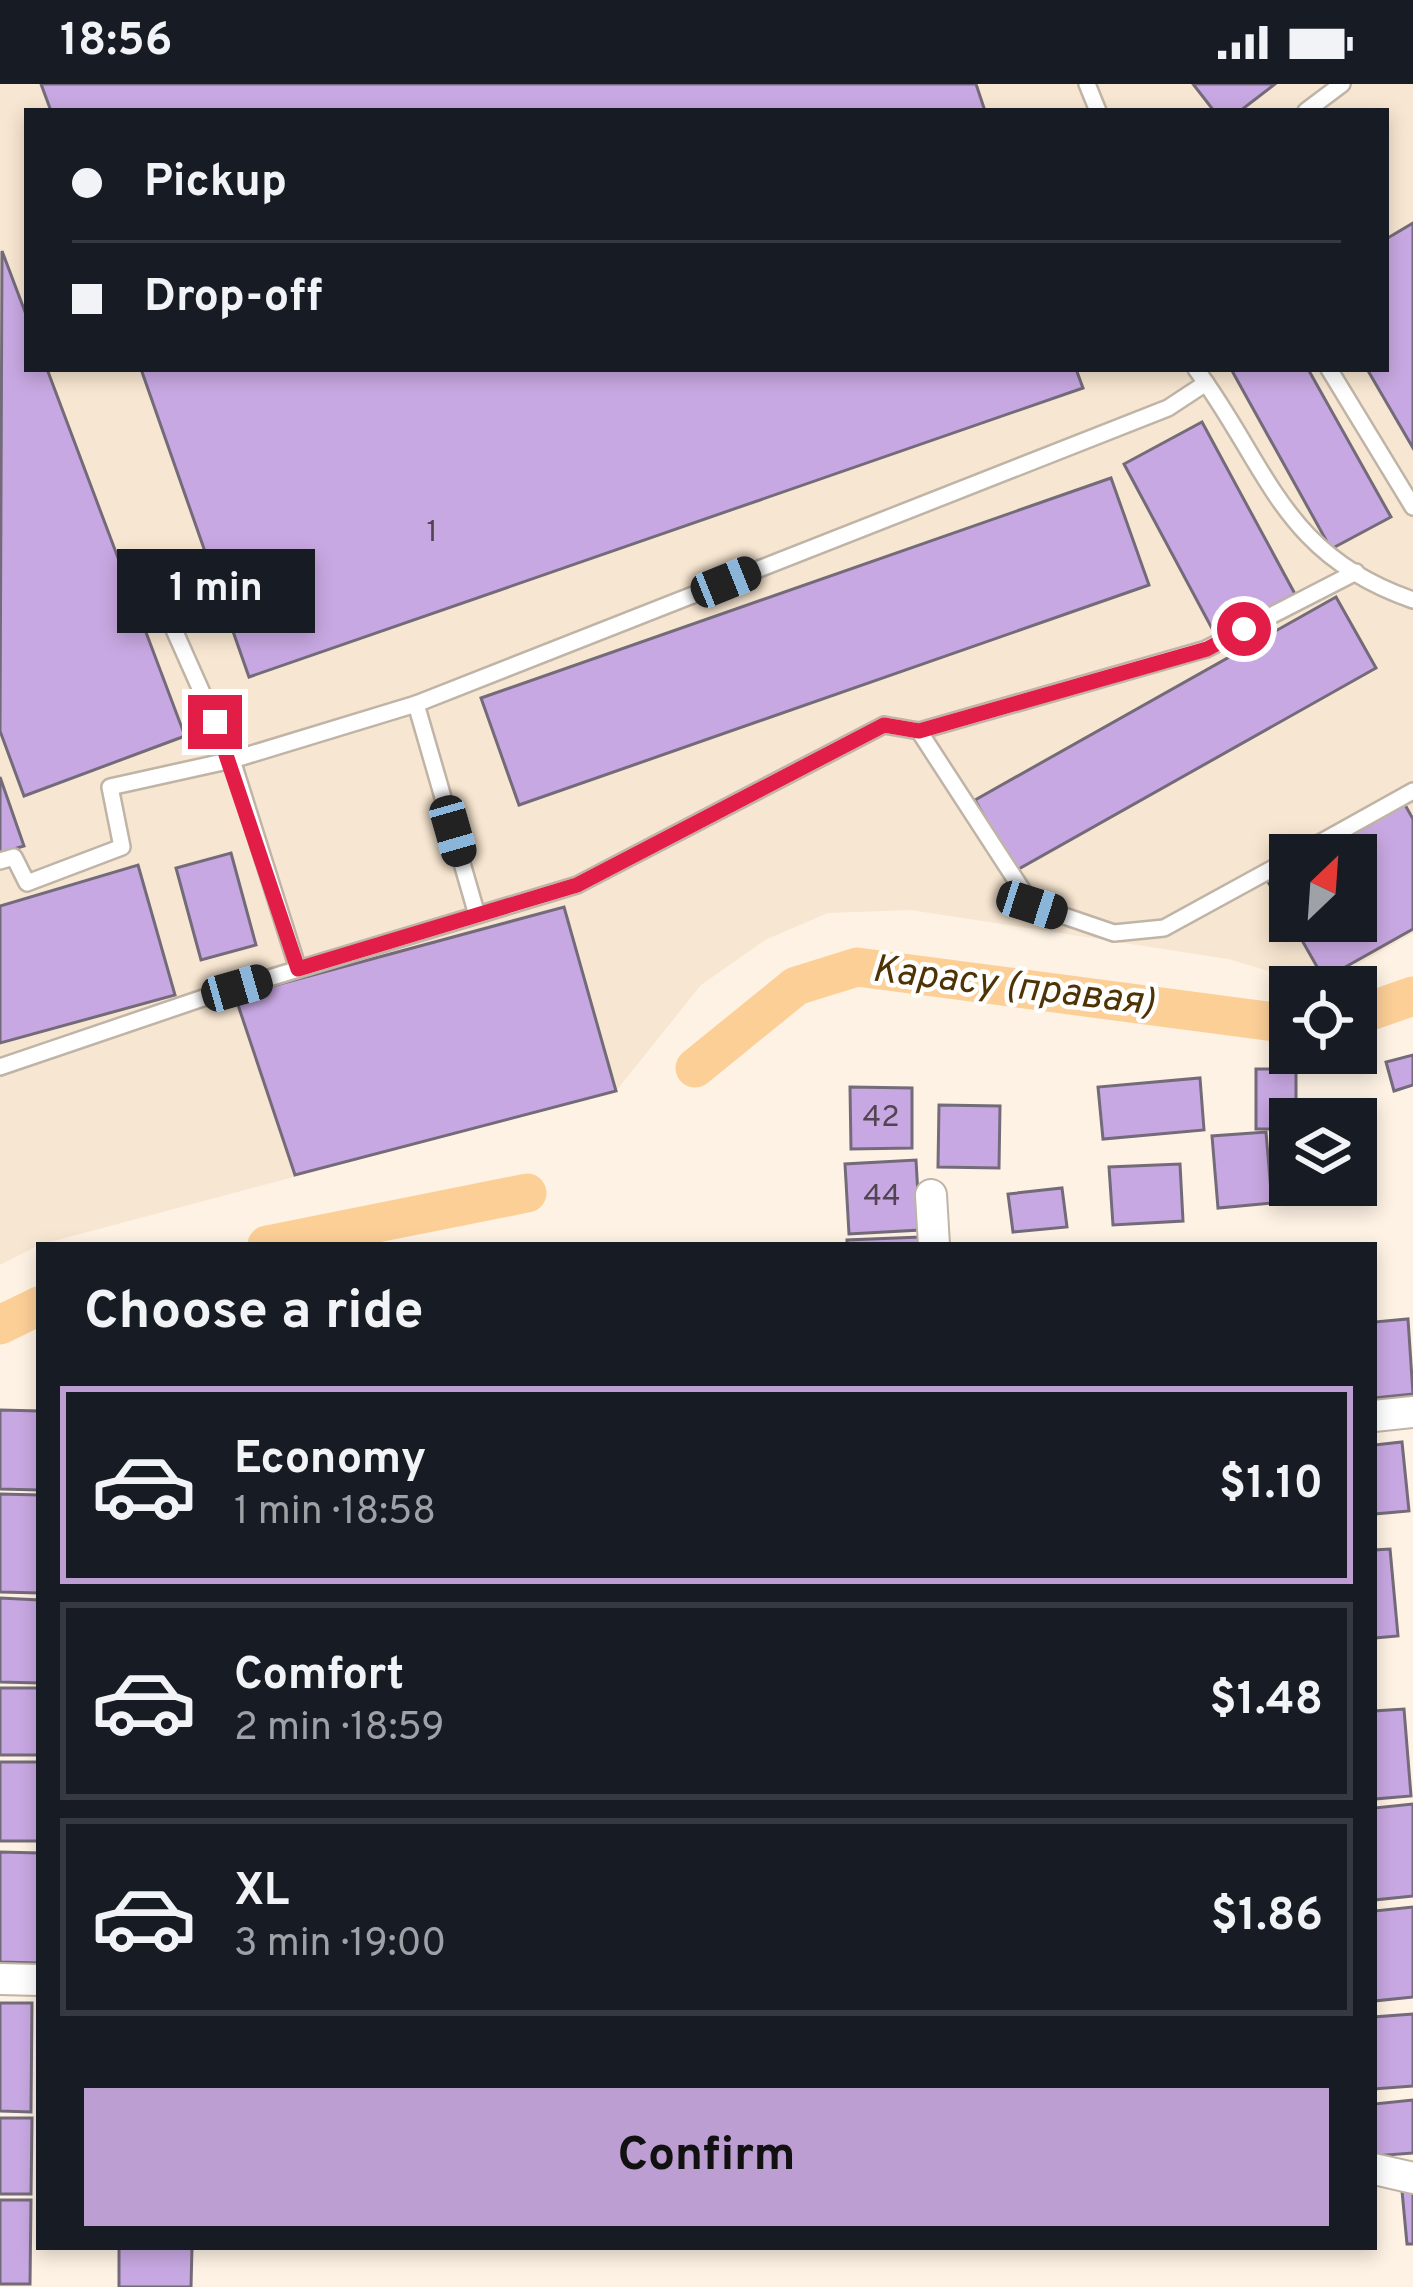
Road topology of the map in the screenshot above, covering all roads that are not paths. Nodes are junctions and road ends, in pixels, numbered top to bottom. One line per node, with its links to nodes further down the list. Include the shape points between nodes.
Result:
1 (1342, 84): 2 (lane)
2 (1310, 108)
3 (1331, 372): 5 (lane)
4 (1201, 376): 7 (lane, via 1280,507); 9 (lane, via 1168,408)
5 (1413, 507)
6 (147, 569): 11 (lane)
7 (1356, 572): 8 (lane); 10 (lane, via 1207,649)
8 (1413, 600)
9 (416, 704): 11 (lane); 16 (lane)
10 (919, 731): 15 (lane, via 1032,905 1114,933 1164,928); 16 (lane, via 884,725 577,885)
11 (232, 760): 14 (lane, via 110,787 122,847 28,884 14,857); 17 (lane)
12 (1413, 791): 13 (lane)
13 (1335, 834)
14 (0, 861)
15 (1269, 871)
16 (477, 916): 17 (lane)
17 (298, 969): 18 (lane)
18 (0, 1067)
19 (931, 1195): 20 (street)
20 (934, 1242)
21 (1413, 1412): 22 (street)
22 (1377, 1416)
23 (0, 1979): 24 (street)
24 (36, 1980)
25 (1377, 2170): 26 (street)
26 (1413, 2178)

